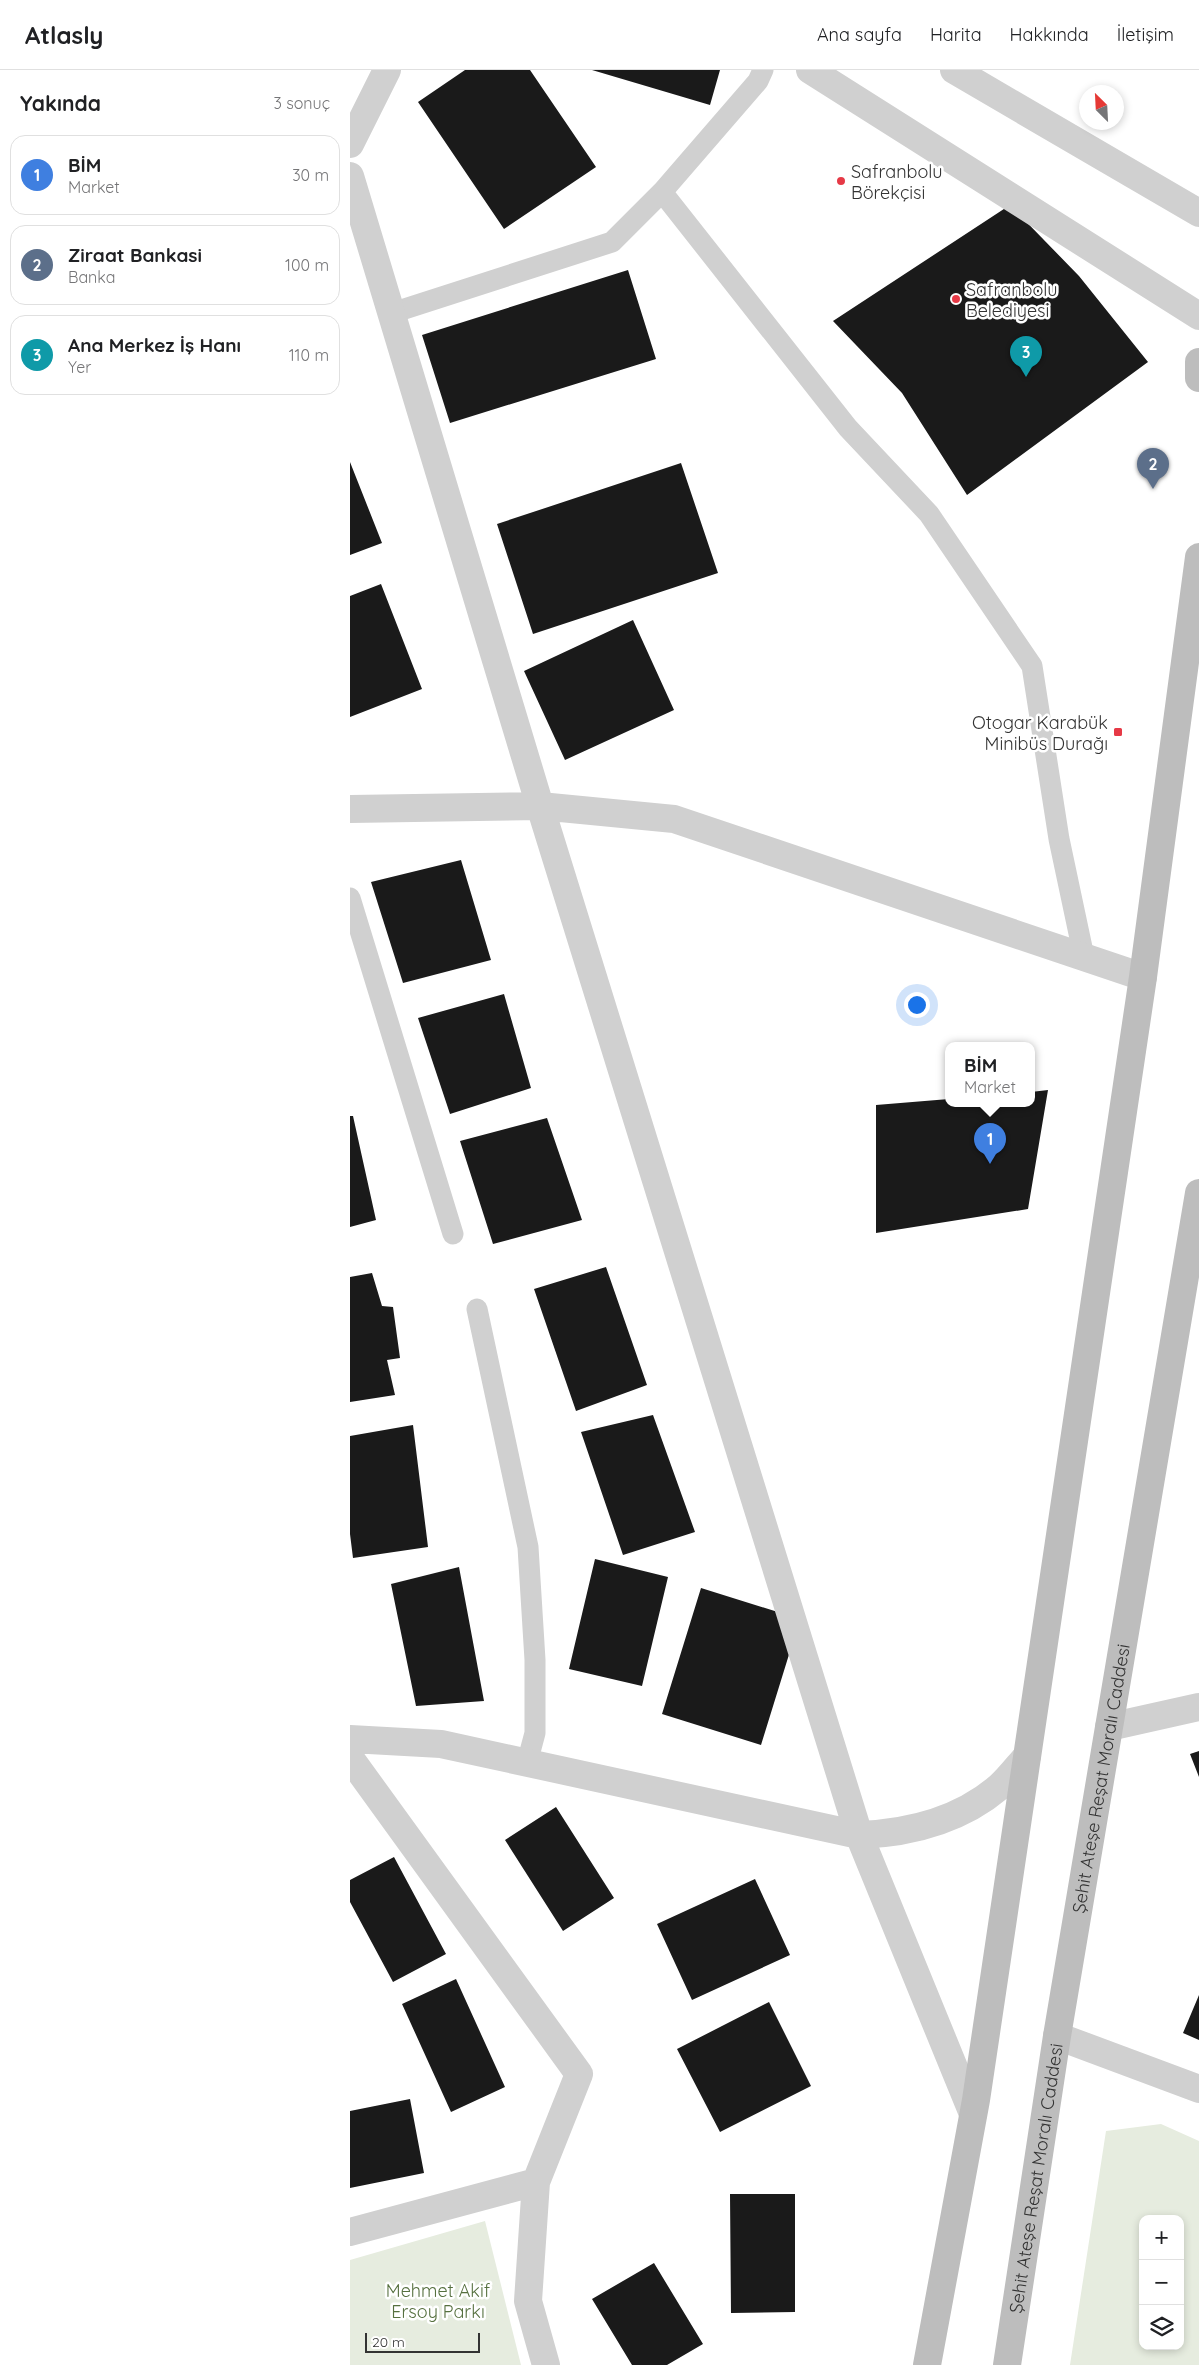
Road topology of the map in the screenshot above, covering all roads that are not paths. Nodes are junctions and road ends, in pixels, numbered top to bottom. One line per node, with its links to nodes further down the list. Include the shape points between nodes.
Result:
1 (387, 70): 5 (street)
2 (763, 70): 7 (lane, via 758,81)
3 (810, 70): 10 (street)
4 (954, 70): 8 (street)
5 (350, 144)
6 (350, 176): 9 (street)
7 (662, 192): 9 (lane, via 612,242); 17 (lane, via 848,428 929,514 1032,666 1059,839)
8 (1199, 213)
9 (392, 313): 14 (street)
10 (1199, 316)
11 (1199, 362): 12 (main road)
12 (1199, 378)
13 (1199, 557): 18 (main road)
14 (540, 806): 15 (street); 17 (street, via 674,819); 29 (street)
15 (350, 809)
16 (350, 898): 20 (lane)
17 (1084, 957): 18 (street)
18 (1143, 978): 26 (main road)
19 (1199, 1193): 21 (main road, Şehit Ateşe Reşat Moralı Caddesi)
20 (453, 1234)
21 (1193, 1260): 24 (main road, Şehit Ateşe Reşat Moralı Caddesi)
22 (477, 1310): 28 (lane, via 528,1547 536,1660 535,1733)
23 (1199, 1707): 24 (street)
24 (1109, 1727): 30 (main road, Şehit Ateşe Reşat Moralı Caddesi)
25 (350, 1739): 28 (street, via 441,1744)
26 (1027, 1756): 29 (street, via 999,1787 962,1814 926,1826 886,1834); 32 (main road)
27 (350, 1758): 33 (street, via 579,2074)
28 (527, 1763): 29 (street)
29 (859, 1835): 32 (street)
30 (1058, 2036): 31 (street); 37 (main road, Şehit Ateşe Reşat Moralı Caddesi)
31 (1199, 2089)
32 (973, 2114): 36 (main road)
33 (536, 2182): 34 (street); 35 (street, via 528,2301)
34 (350, 2232)
35 (546, 2365)
36 (927, 2365)
37 (1008, 2365)

